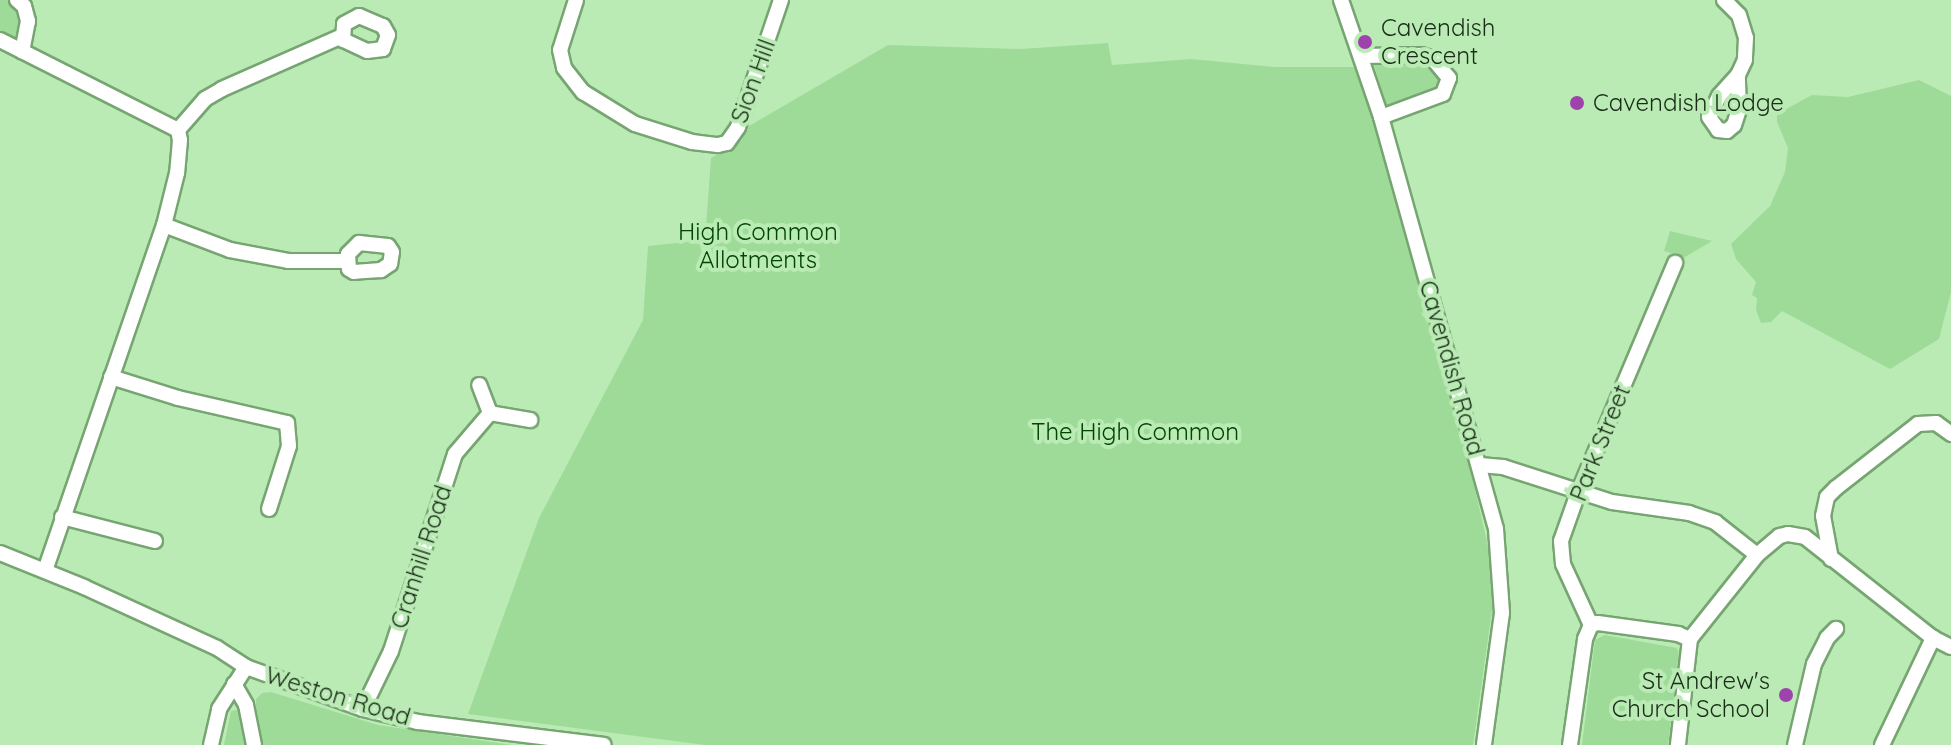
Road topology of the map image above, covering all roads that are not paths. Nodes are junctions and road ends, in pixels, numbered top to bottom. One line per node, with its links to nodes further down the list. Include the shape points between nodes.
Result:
1 (17, 0): 8 (street, via 28,21)
2 (576, 0): 3 (street, Sion Hill, via 560,50 564,68 583,92 635,124 718,145 727,143 738,127)
3 (781, 0)
4 (1341, 0): 9 (street, Cavendish Road)
5 (1724, 0): 10 (street, via 1739,15 1746,38)
6 (342, 36): 12 (street, via 222,89 205,99)
7 (0, 40): 8 (street)
8 (22, 51): 12 (street)
9 (1363, 56): 11 (street, Cavendish Road); 11 (street, via 1421,55 1433,59 1449,78 1443,94)
10 (1738, 75)
11 (1381, 117): 21 (street, Cavendish Road)
12 (178, 130): 13 (street, via 179,163)
13 (164, 225): 14 (street, via 230,250 288,261); 16 (street)
14 (347, 261)
15 (1675, 263): 22 (street, Park Street)
16 (111, 377): 23 (street, via 178,398 290,417 289,446); 24 (street)
17 (479, 385): 18 (street)
18 (490, 413): 19 (street); 37 (street, Cranhill Road, via 455,454 391,651)
19 (530, 420)
20 (1951, 434): 28 (street, via 1936,423 1918,424 1827,497 1823,516)
21 (1480, 465): 22 (street, via 1503,467); 41 (street, Cavendish Road, via 1503,587)
22 (1578, 493): 27 (street, via 1715,522); 30 (street, Park Street, via 1560,554)
23 (269, 509)
24 (62, 517): 25 (street); 29 (street)
25 (155, 541)
26 (0, 553): 29 (street, Weston Road)
27 (1757, 555): 28 (street, via 1788,534 1805,537); 33 (street)
28 (1831, 559): 32 (street)
29 (45, 570): 35 (street, Weston Road, via 217,648)
30 (1591, 625): 33 (street); 42 (street)
31 (1836, 629): 44 (street, via 1814,664)
32 (1933, 638): 34 (street); 45 (street)
33 (1690, 639): 43 (street)
34 (1951, 647)
35 (246, 667): 36 (street); 37 (street, Weston Road)
36 (234, 684): 38 (street, via 219,709); 39 (street, via 246,705)
37 (363, 709): 40 (street, Weston Road, via 418,722)
38 (211, 745)
39 (254, 745)
40 (604, 745)
41 (1484, 745)
42 (1570, 745)
43 (1678, 745)
44 (1795, 745)
45 (1882, 745)

